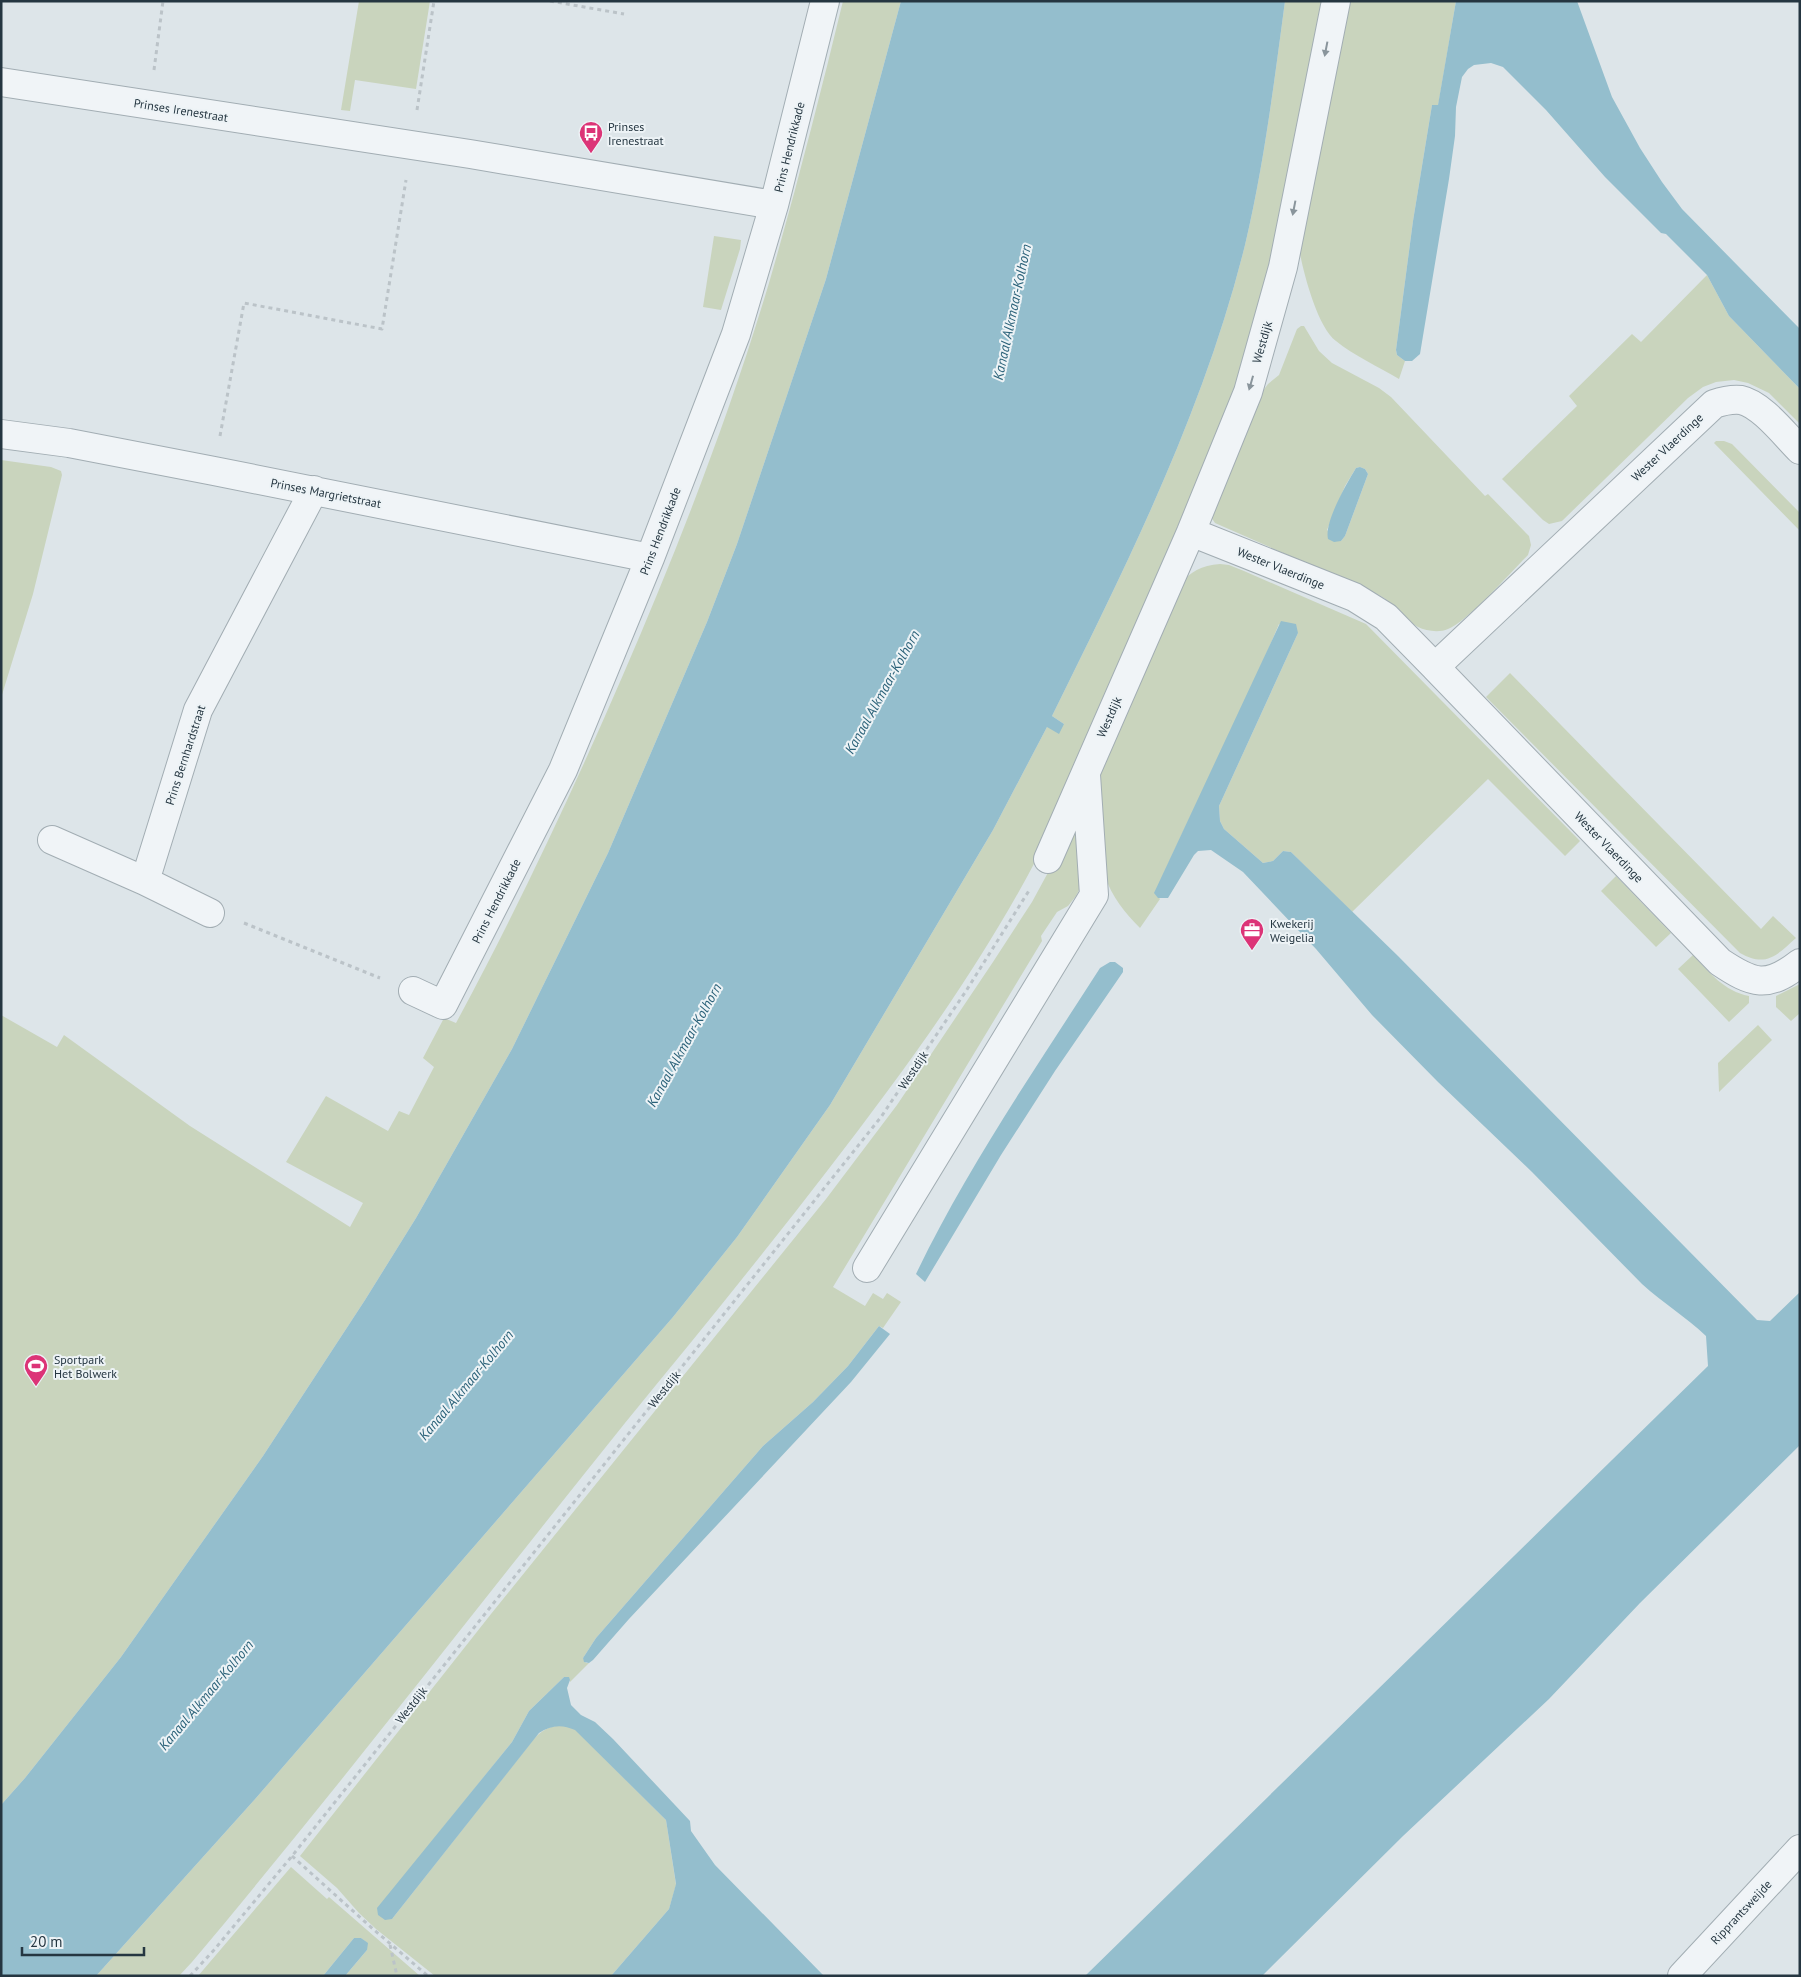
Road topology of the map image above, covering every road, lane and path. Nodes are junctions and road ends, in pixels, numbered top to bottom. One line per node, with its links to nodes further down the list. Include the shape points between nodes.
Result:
1 (163, 1): 8 (path)
2 (434, 1): 9 (path)
3 (550, 1): 6 (path)
4 (825, 1): 10 (street, Prins Hendrikkade)
5 (1336, 1): 15 (street, Westdijk, one-way to 15, via 1281,275 1248,392)
6 (624, 14)
7 (1, 82): 8 (street, Prinses Irenestraat)
8 (148, 105): 9 (street, Prinses Irenestraat)
9 (411, 145): 10 (street, Prinses Irenestraat); 13 (path, via 382,329 244,303)
10 (774, 205): 16 (street, Prins Hendrikkade, via 736,334)
11 (1, 434): 13 (street, Prinses Margrietstraat)
12 (1800, 450): 17 (street, Wester Vlaerdinge, via 1756,406 1741,400 1714,404)
13 (214, 471): 14 (street, Prinses Margrietstraat)
14 (314, 490): 16 (street, Prinses Margrietstraat); 21 (street, Prins Bernhardstraat, via 198,710)
15 (1191, 532): 17 (street, Wester Vlaerdinge, via 1354,597 1386,618); 18 (street, Westdijk)
16 (650, 558): 24 (street, Prins Hendrikkade, via 562,770 443,1005)
17 (1435, 668): 23 (street, Wester Vlaerdinge, via 1720,962 1741,976 1763,981 1783,976)
18 (1085, 771): 20 (street, Westdijk); 25 (street, via 1094,895)
19 (52, 840): 21 (street)
20 (1048, 859): 27 (path, Westdijk, via 1010,923 881,1117)
21 (145, 881): 22 (street)
22 (210, 913): 24 (path, via 233,919)
23 (1800, 963)
24 (413, 991)
25 (867, 1268)
26 (1800, 1849): 32 (street, Ripprantsweijde)
27 (292, 1856): 28 (path); 29 (path, Westdijk)
28 (390, 1944): 30 (path); 31 (path)
29 (190, 1976)
30 (397, 1976)
31 (428, 1976)
32 (1682, 1976)

